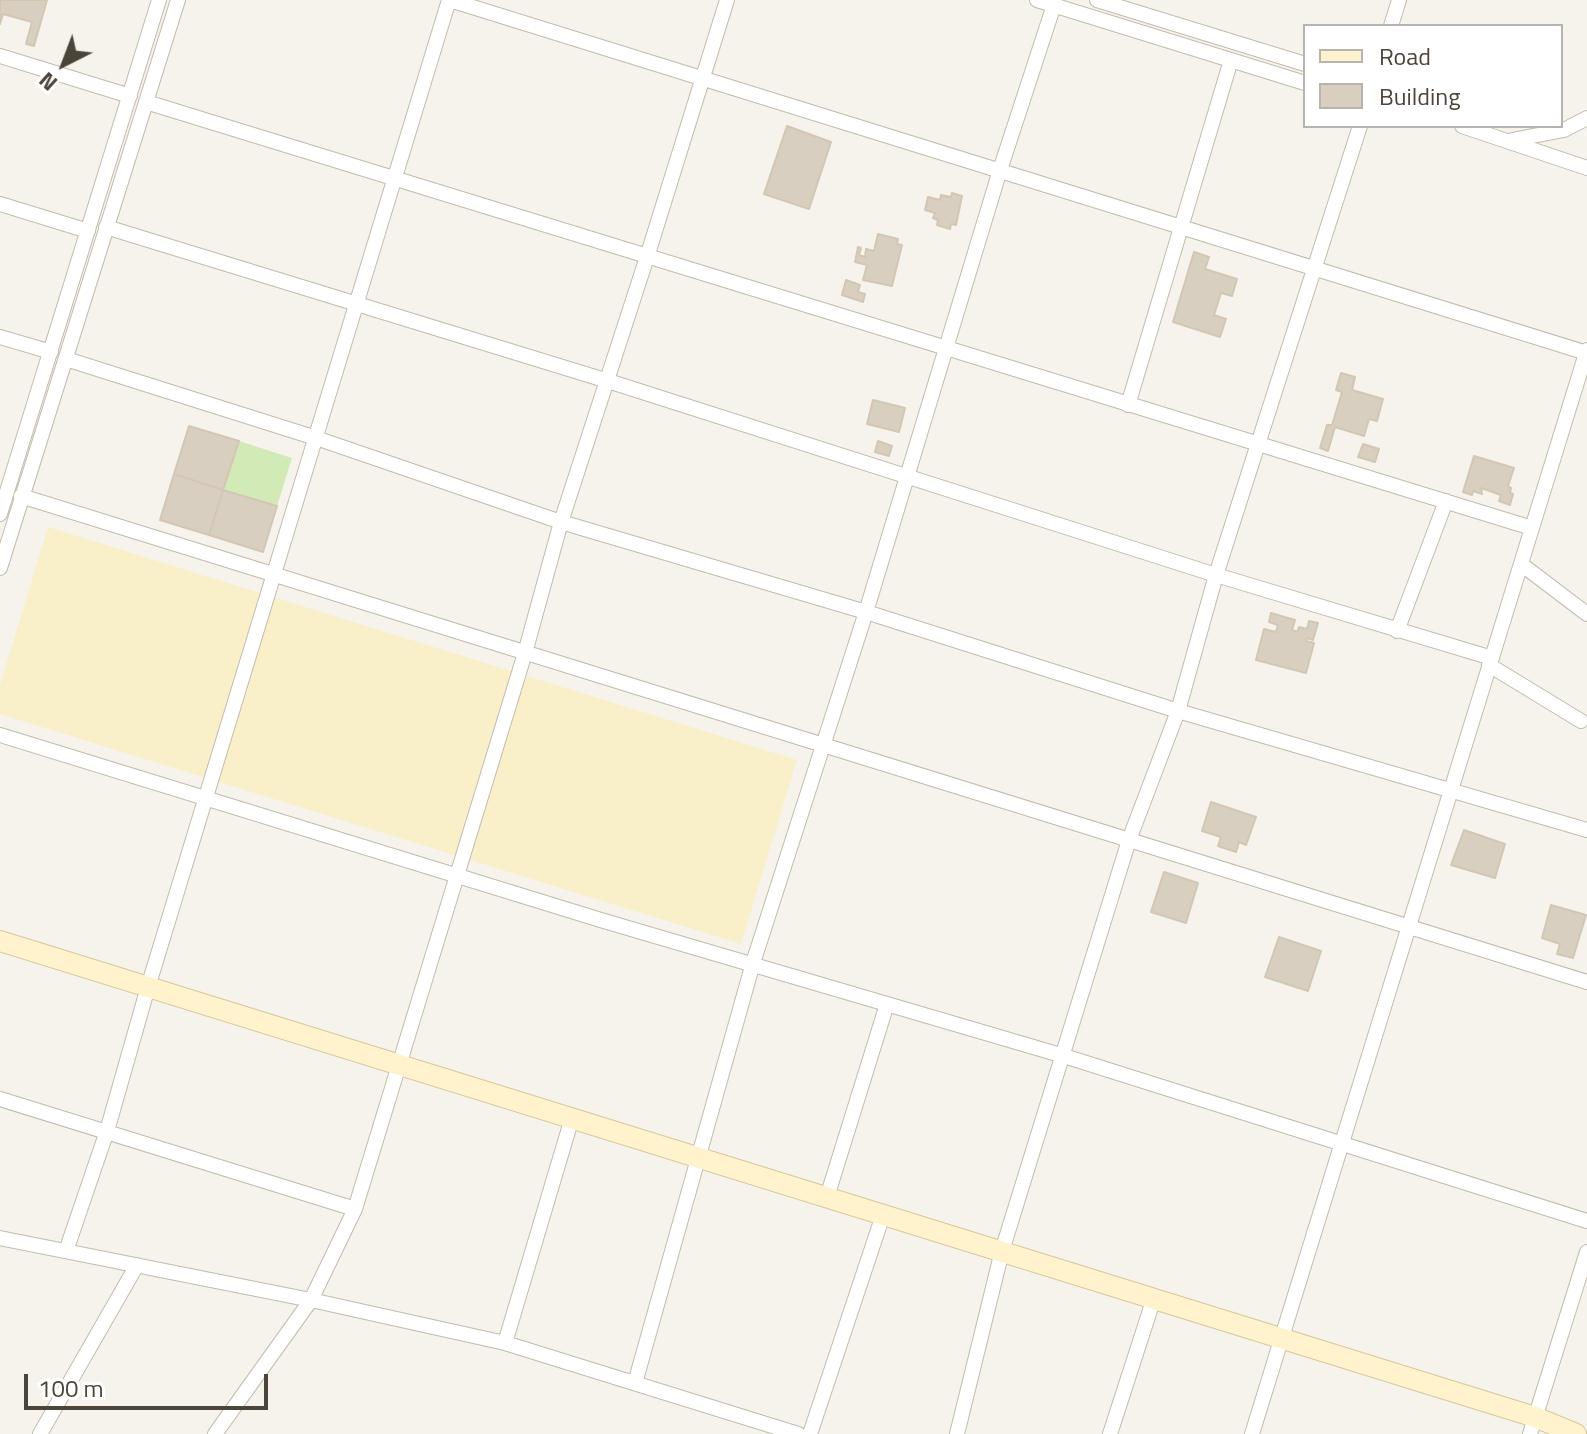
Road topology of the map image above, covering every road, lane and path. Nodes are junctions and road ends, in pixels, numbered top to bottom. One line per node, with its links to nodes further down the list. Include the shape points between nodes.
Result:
1 (159, 0): 15 (street)
2 (178, 0): 16 (street)
3 (449, 0): 13 (street); 23 (street)
4 (727, 0): 13 (street)
5 (1037, 0): 8 (street)
6 (1097, 0): 12 (street)
7 (1399, 0): 9 (street)
8 (1054, 5): 11 (street); 22 (street)
9 (1392, 24)
10 (0, 56): 15 (street)
11 (1231, 60): 14 (street); 26 (street)
12 (1303, 63)
13 (702, 78): 22 (street); 28 (street)
14 (1303, 82)
15 (130, 96): 27 (street)
16 (146, 102): 23 (street); 25 (street)
17 (1587, 118): 20 (street, via 1564,130)
18 (1359, 128): 29 (street)
19 (1468, 128): 20 (street)
20 (1508, 141): 21 (street)
21 (1587, 168)
22 (1000, 170): 26 (street); 32 (street)
23 (394, 179): 28 (street); 30 (street)
24 (0, 204): 27 (street)
25 (106, 227): 30 (street); 35 (street)
26 (1183, 227): 29 (street); 37 (street)
27 (88, 231): 34 (street)
28 (647, 257): 32 (street); 36 (street)
29 (1316, 268): 33 (street); 39 (street)
30 (356, 305): 36 (street); 38 (street)
31 (0, 337): 34 (street)
32 (945, 349): 37 (street); 40 (street)
33 (1587, 351): 45 (street)
34 (51, 352): 41 (street)
35 (66, 359): 38 (street); 41 (street)
36 (608, 381): 40 (street); 44 (street)
37 (1128, 405): 39 (street)
38 (316, 438): 44 (street); 48 (street)
39 (1258, 444): 42 (street); 49 (street)
40 (906, 476): 49 (street); 50 (street)
41 (9, 492): 43 (street); 47 (street); 48 (street)
42 (1446, 501): 45 (street); 52 (street)
43 (0, 514)
44 (561, 522): 50 (street); 53 (street)
45 (1532, 528): 46 (street)
46 (1521, 564): 51 (street); 54 (street)
47 (0, 568)
48 (274, 575): 53 (street); 60 (street)
49 (1216, 575): 52 (street); 55 (street)
50 (866, 612): 55 (street); 58 (street)
51 (1587, 614)
52 (1397, 631): 54 (street)
53 (525, 653): 58 (street); 63 (street)
54 (1490, 661): 56 (street); 59 (street)
55 (1178, 711): 59 (street); 62 (street)
56 (1581, 721)
57 (0, 735): 60 (street)
58 (822, 745): 62 (street); 66 (street)
59 (1451, 789): 61 (street); 64 (street)
60 (206, 797): 63 (street); 68 (street)
61 (1587, 830)
62 (1129, 840): 64 (street); 70 (street)
63 (455, 875): 66 (street); 71 (street)
64 (1408, 927): 67 (street); 75 (street)
65 (0, 941): 68 (street)
66 (753, 963): 69 (street); 76 (street)
67 (1587, 982)
68 (148, 987): 71 (street); 74 (street)
69 (887, 1004): 70 (street); 77 (street)
70 (1064, 1056): 75 (street); 83 (street)
71 (398, 1064): 73 (street); 78 (street)
72 (0, 1099): 74 (street)
73 (572, 1118): 76 (street); 89 (street)
74 (107, 1131): 78 (street); 82 (street)
75 (1342, 1142): 80 (street); 88 (street)
76 (700, 1158): 77 (street); 90 (street)
77 (827, 1197): 79 (street)
78 (355, 1209): 87 (street)
79 (883, 1215): 83 (street); 95 (street)
80 (1587, 1221)
81 (0, 1238): 82 (street)
82 (66, 1251): 85 (street)
83 (1002, 1251): 86 (street); 96 (street)
84 (1587, 1252): 91 (street)
85 (137, 1265): 87 (street); 92 (street)
86 (1154, 1298): 88 (street); 97 (street)
87 (311, 1300): 89 (street); 93 (street)
88 (1281, 1338): 91 (street); 98 (street)
89 (505, 1343): 90 (street)
90 (635, 1383): 94 (street)
91 (1532, 1425): 99 (street)
92 (40, 1434)
93 (215, 1434)
94 (798, 1434)
95 (810, 1434)
96 (957, 1434)
97 (1110, 1434)
98 (1252, 1434)
99 (1576, 1434)

